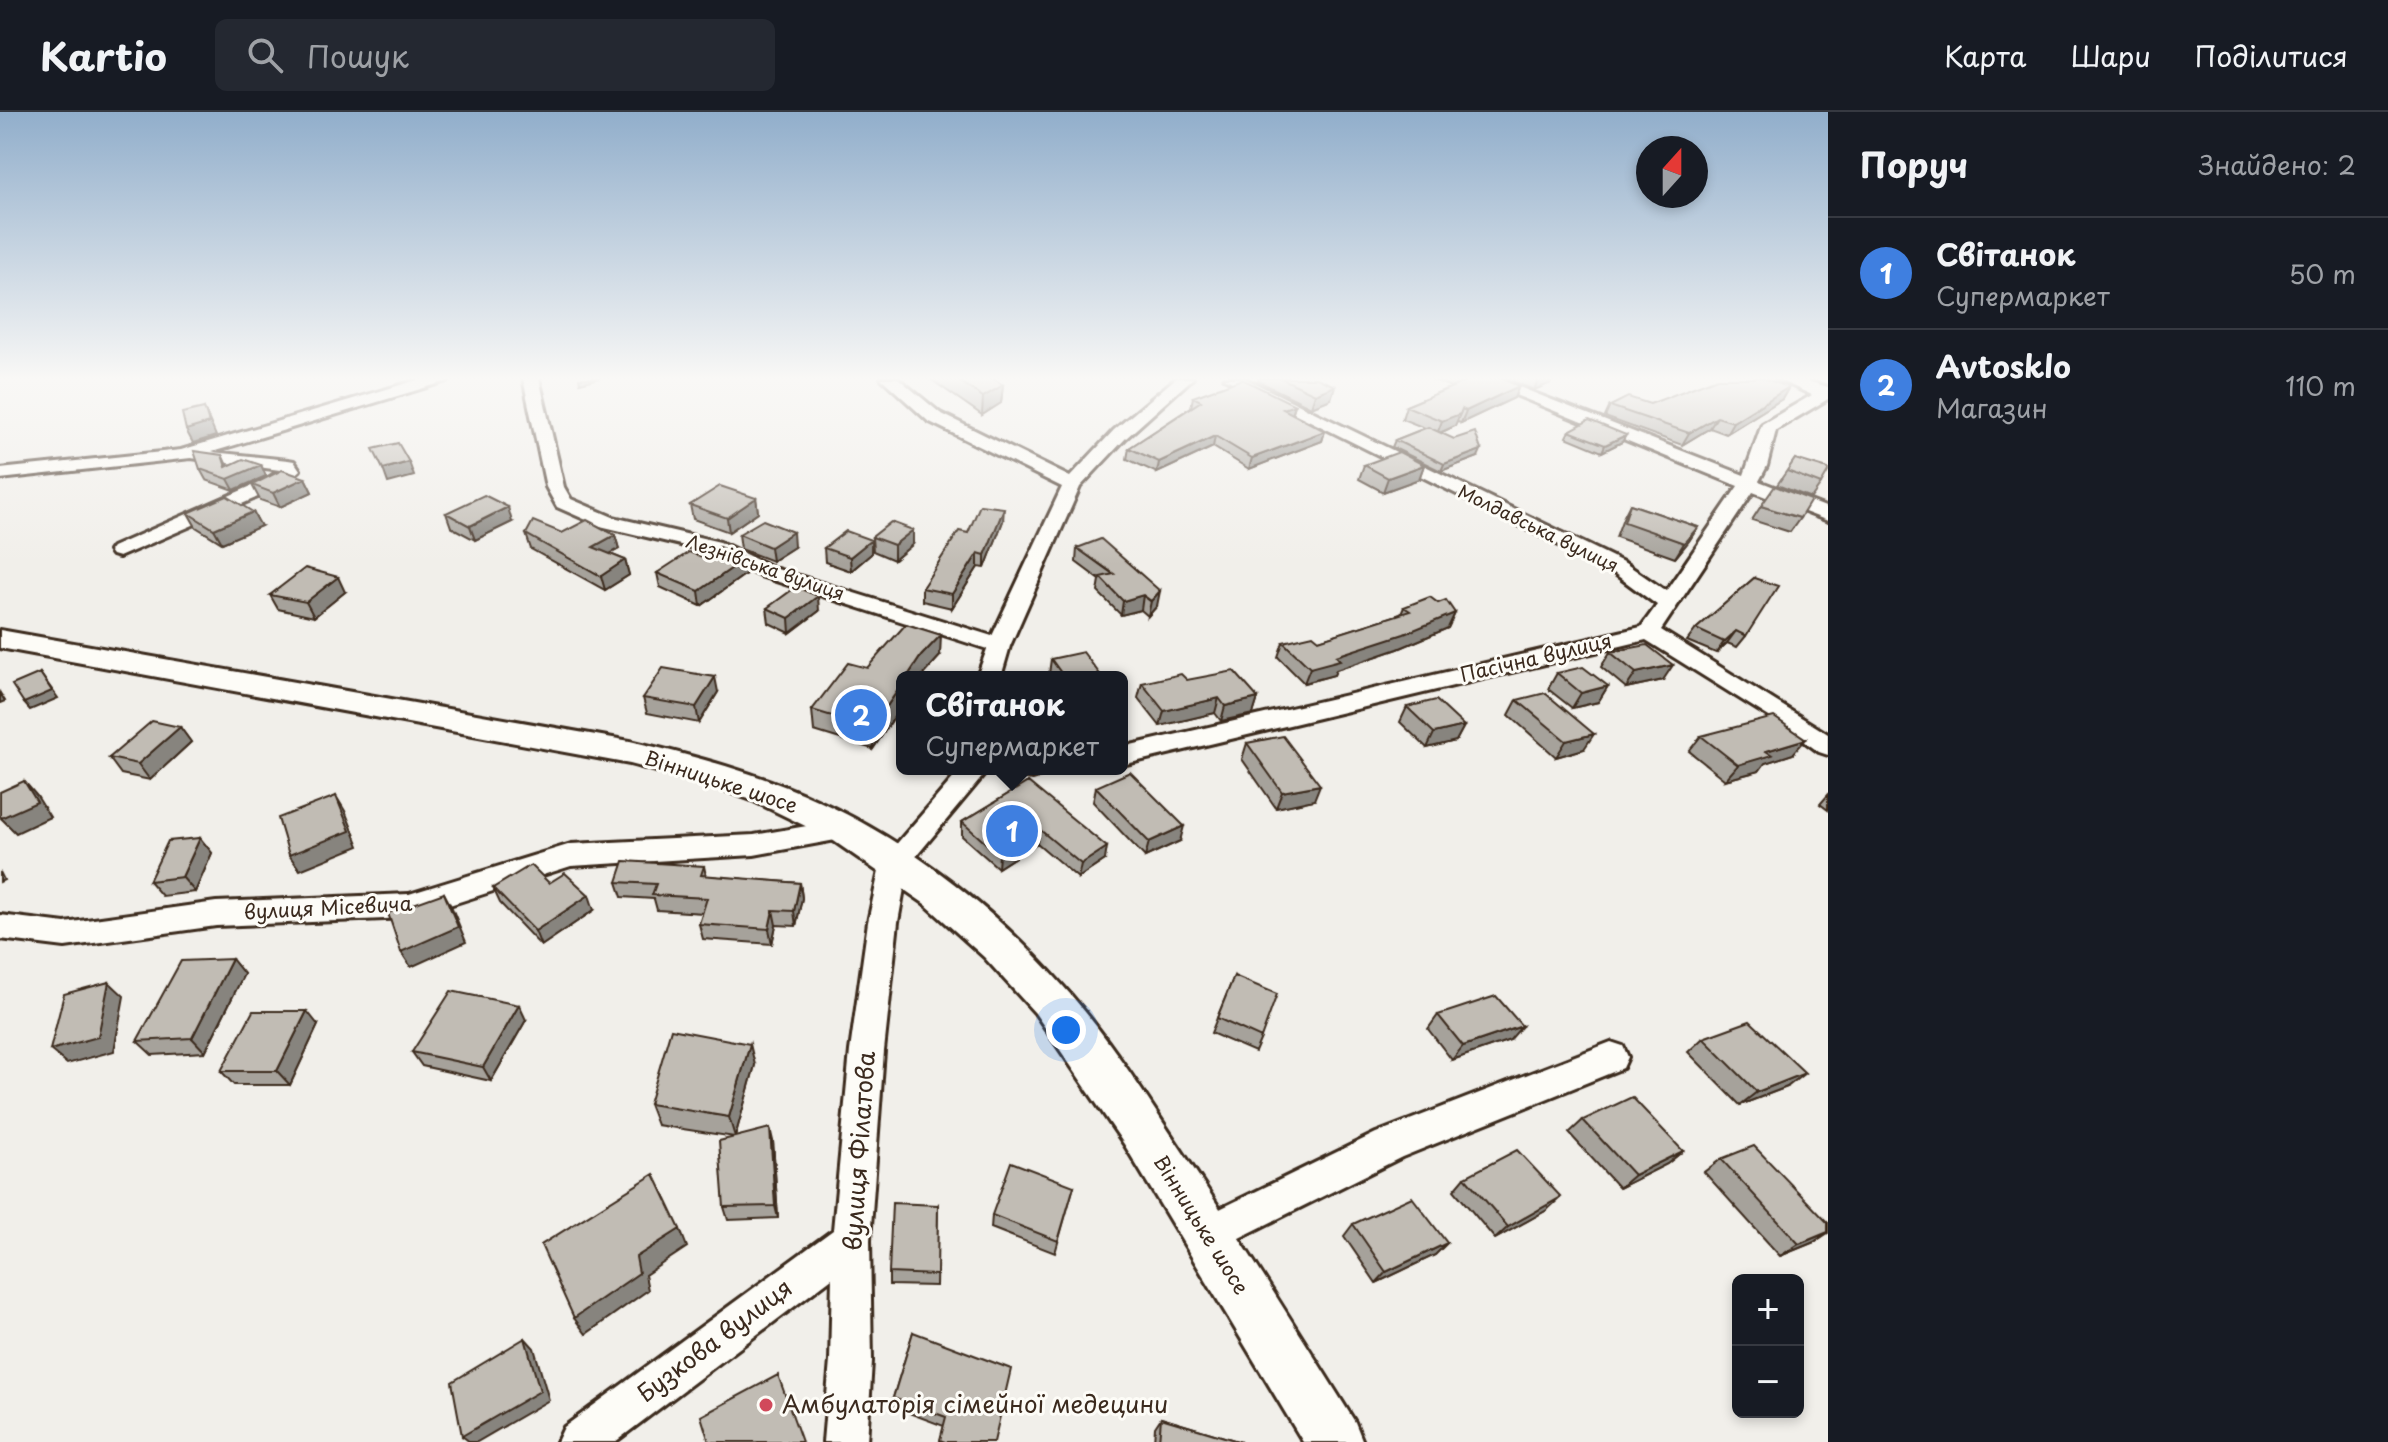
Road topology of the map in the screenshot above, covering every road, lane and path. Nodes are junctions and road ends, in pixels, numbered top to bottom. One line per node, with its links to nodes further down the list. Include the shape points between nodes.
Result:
1 (233, 440): 8 (street)
2 (545, 440): 17 (street, Лезнівська вулиця, via 555,487 564,503 582,513 713,546 767,572)
3 (981, 440): 10 (street)
4 (1114, 440): 10 (street)
5 (1359, 440): 14 (street, Молдавська вулиця, via 1618,567)
6 (1636, 440): 11 (street)
7 (1765, 440): 11 (street)
8 (183, 455): 9 (street); 13 (street, via 274,462 291,470 274,483)
9 (0, 474)
10 (1072, 485): 17 (street)
11 (1748, 485): 12 (street); 14 (street)
12 (1828, 515)
13 (119, 551)
14 (1668, 603): 15 (street)
15 (1649, 632): 19 (street); 20 (street, Пасічна вулиця)
16 (0, 639): 22 (main road, Вінницьке шосе, via 658,760 774,796)
17 (999, 646): 18 (street)
18 (991, 671)
19 (1828, 746)
20 (1128, 755)
21 (971, 775): 23 (street)
22 (842, 830): 23 (main road, Вінницьке шосе); 24 (street, вулиця Місевича, via 754,845 571,855 409,906 216,914 65,935)
23 (895, 862): 26 (main road, Вінницьке шосе, via 989,937 1049,1000); 27 (street, вулиця Філатова, via 867,1051)
24 (0, 927)
25 (1611, 1057): 26 (street, via 1389,1145)
26 (1208, 1234): 30 (main road, Вінницьке шосе)
27 (851, 1240): 28 (street, Бузкова вулиця); 29 (street, вулиця Філатова)
28 (579, 1442)
29 (845, 1442)
30 (1335, 1442)

